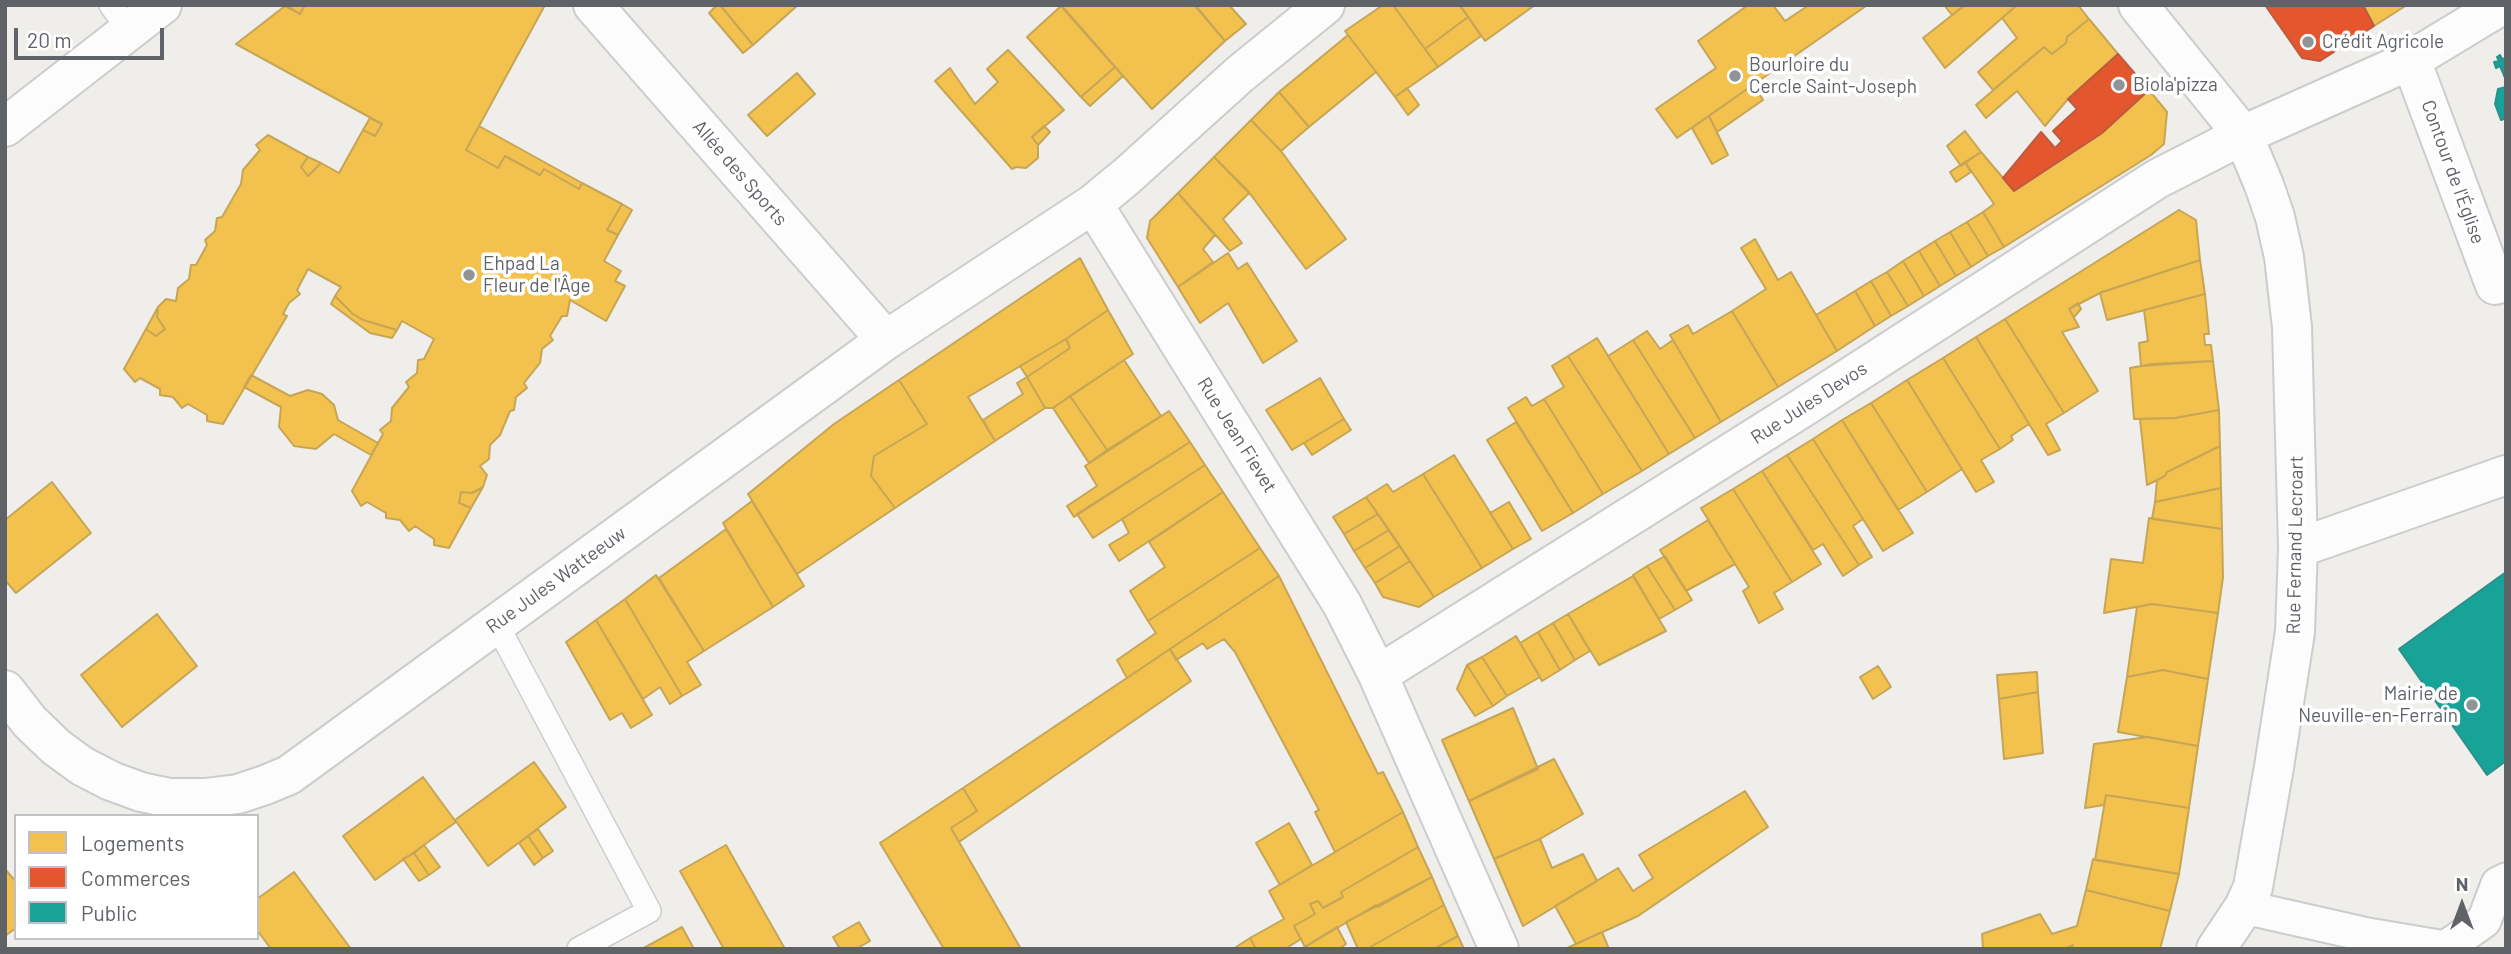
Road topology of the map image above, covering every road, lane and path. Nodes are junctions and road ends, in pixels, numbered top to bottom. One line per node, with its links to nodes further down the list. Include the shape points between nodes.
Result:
1 (162, 5): 6 (street)
2 (593, 5): 12 (street, Allée des Sports)
3 (1325, 5): 10 (street)
4 (2138, 5): 9 (street, Rue Fernand Lecroart)
5 (2502, 5): 7 (street)
6 (120, 18): 8 (street)
7 (2411, 60): 9 (street); 11 (street, Contour de l'Église)
8 (5, 127)
9 (2242, 135): 14 (street, Rue Fernand Lecroart, via 2275,217 2288,283); 16 (street, Rue Jules Devos, via 2157,179)
10 (1093, 204): 12 (street, Rue Jules Watteeuw); 16 (street, Rue Jean Fievet, via 1342,604)
11 (2502, 293)
12 (886, 340): 15 (street, Rue Jules Watteeuw)
13 (2506, 475): 14 (street)
14 (2298, 548): 19 (street, Rue Fernand Lecroart, via 2289,677 2253,887)
15 (496, 623): 17 (street, Rue Jules Watteeuw, via 289,775 238,794 170,798 111,781 56,747); 20 (lane, via 649,911)
16 (1378, 675): 21 (street, Rue Jean Fievet)
17 (5, 690)
18 (2506, 880): 19 (street, via 2498,884 2484,921 2445,948)
19 (2244, 907): 22 (street, Rue Fernand Lecroart)
20 (579, 949)
21 (1499, 949)
22 (2216, 949)

